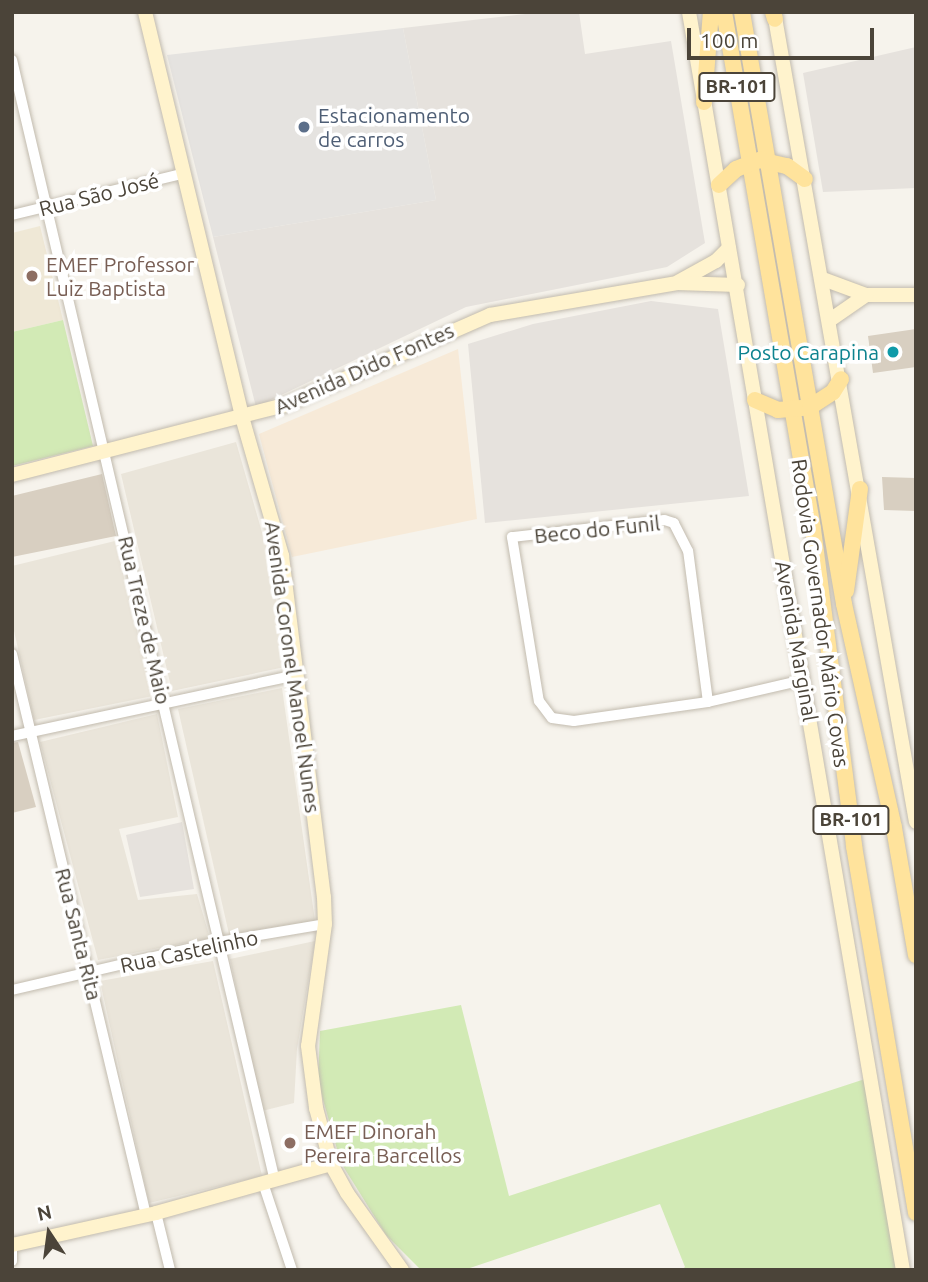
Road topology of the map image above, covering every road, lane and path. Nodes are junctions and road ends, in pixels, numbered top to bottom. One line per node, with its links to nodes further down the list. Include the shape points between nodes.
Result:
1 (145, 12): 11 (street, Avenida Coronel Manoel Nunes)
2 (689, 12): 8 (street, Avenida Marginal)
3 (711, 12): 8 (main road)
4 (724, 12): 10 (main road, Rodovia Governador Mário Covas / BR-101)
5 (742, 12): 9 (main road, Rodovia Governador Mário Covas / BR-101)
6 (774, 15): 12 (street)
7 (12, 60): 14 (street, Rua Treze de Maio)
8 (704, 102): 13 (street, Avenida Marginal)
9 (769, 160): 10 (main road); 12 (main road, via 788,166); 25 (main road, Rodovia Governador Mário Covas / BR-101)
10 (750, 162): 13 (main road); 26 (main road, Rodovia Governador Mário Covas / BR-101)
11 (185, 173): 14 (street, Rua São José); 27 (street, Avenida Coronel Manoel Nunes)
12 (805, 179): 17 (street)
13 (719, 185): 16 (street, Avenida Marginal)
14 (48, 206): 15 (street, Rua São José); 28 (street, Rua Treze de Maio)
15 (12, 215)
16 (729, 248): 18 (street, Avenida Dido Fontes); 19 (street, Avenida Marginal)
17 (822, 279): 20 (street); 22 (street)
18 (677, 283): 19 (street, Avenida Dido Fontes); 27 (street, Avenida Dido Fontes, via 490,315 316,393)
19 (738, 285): 24 (street, Avenida Marginal)
20 (866, 295): 21 (street); 22 (street)
21 (916, 295)
22 (830, 320): 23 (street)
23 (841, 379): 25 (main road, via 832,392); 30 (street)
24 (755, 400): 26 (main road); 34 (street, Avenida Marginal)
25 (810, 407): 26 (main road); 31 (main road, Rodovia Governador Mário Covas / BR-101)
26 (790, 409): 47 (main road, Rodovia Governador Mário Covas / BR-101, via 825,609 854,846)
27 (242, 417): 28 (street, Avenida Dido Fontes); 33 (street, Avenida Coronel Manoel Nunes, via 278,531)
28 (106, 453): 29 (street, Avenida Dido Fontes); 36 (street, Rua Treze de Maio)
29 (12, 475)
30 (860, 489): 31 (main road); 39 (street)
31 (844, 604): 42 (main road, Rodovia Governador Mário Covas / BR-101, via 894,828)
32 (12, 654): 37 (street, Rua Santa Rita)
33 (297, 675): 36 (street); 40 (street, Avenida Coronel Manoel Nunes)
34 (803, 680): 35 (street, Beco do Funil); 54 (street, Avenida Marginal)
35 (708, 702): 35 (street, Beco do Funil, via 574,721 552,718 539,701 512,537 664,520 674,523 688,551)
36 (165, 703): 37 (street); 41 (street, Rua Treze de Maio)
37 (29, 732): 38 (street); 43 (street, Rua Santa Rita)
38 (12, 736)
39 (916, 822)
40 (325, 924): 41 (street, Rua Castelinho); 45 (street, Avenida Coronel Manoel Nunes, via 309,1067)
41 (218, 942): 43 (street, Rua Castelinho); 46 (street, Rua Treze de Maio)
42 (916, 955)
43 (89, 972): 44 (street, Rua Castelinho); 48 (street, Rua Santa Rita)
44 (12, 990)
45 (331, 1164): 46 (street); 53 (street, Avenida Coronel Manoel Nunes)
46 (269, 1182): 48 (street); 52 (street, Rua Treze de Maio)
47 (916, 1213)
48 (151, 1214): 49 (street); 51 (street, Rua Santa Rita)
49 (12, 1244): 50 (street)
50 (12, 1261)
51 (170, 1270)
52 (292, 1270)
53 (402, 1270)
54 (903, 1270)

